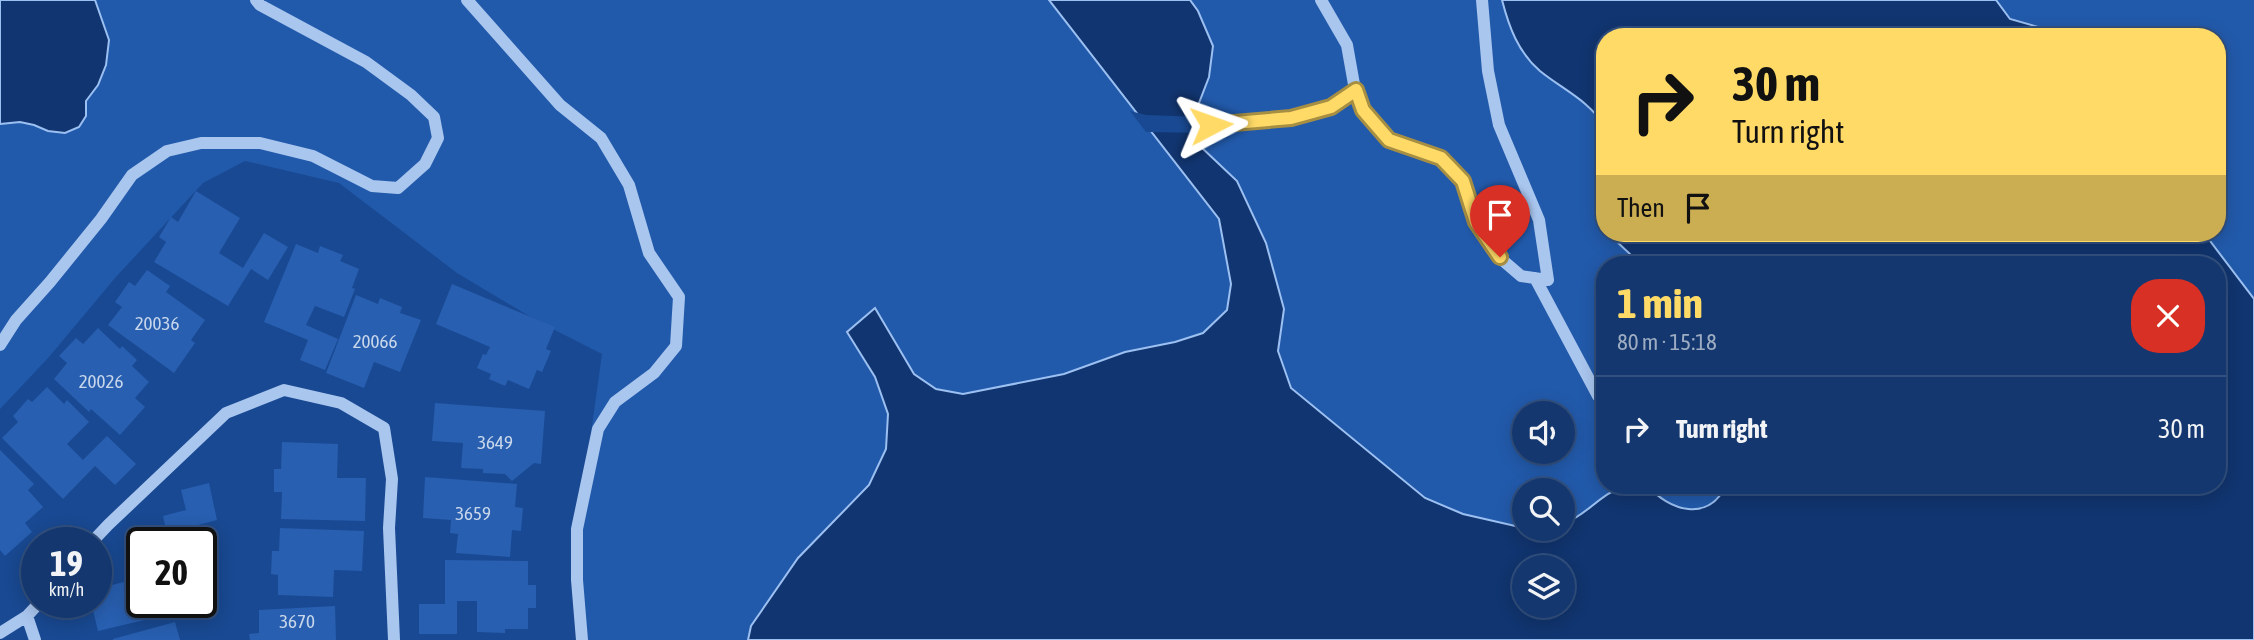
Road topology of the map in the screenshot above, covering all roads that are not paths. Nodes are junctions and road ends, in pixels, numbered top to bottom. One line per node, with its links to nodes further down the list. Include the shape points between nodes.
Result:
1 (256, 0): 8 (street, via 366,62 434,117 438,138 425,164 398,188 372,186 313,156 260,144 201,143 167,151 132,175)
2 (467, 0): 16 (street, via 561,105 601,138 629,186 649,253 679,297 676,346 654,373 615,402 598,429 577,529)
3 (1321, 0): 5 (street, via 1347,45)
4 (1482, 0): 7 (street, via 1488,71 1499,125 1539,220 1548,280)
5 (1356, 90): 6 (street, via 1331,107 1291,118); 7 (street, via 1363,110 1389,140 1441,158 1449,166 1463,181 1476,222 1500,257 1521,276)
6 (1211, 125)
7 (1535, 278): 9 (street)
8 (0, 345)
9 (1596, 392)
10 (106, 527): 15 (street, via 226,413 284,390 341,403 384,428 392,479 389,528)
11 (24, 618): 13 (street)
12 (28, 618): 14 (street)
13 (0, 633)
14 (35, 640)
15 (394, 640)
16 (582, 640)

